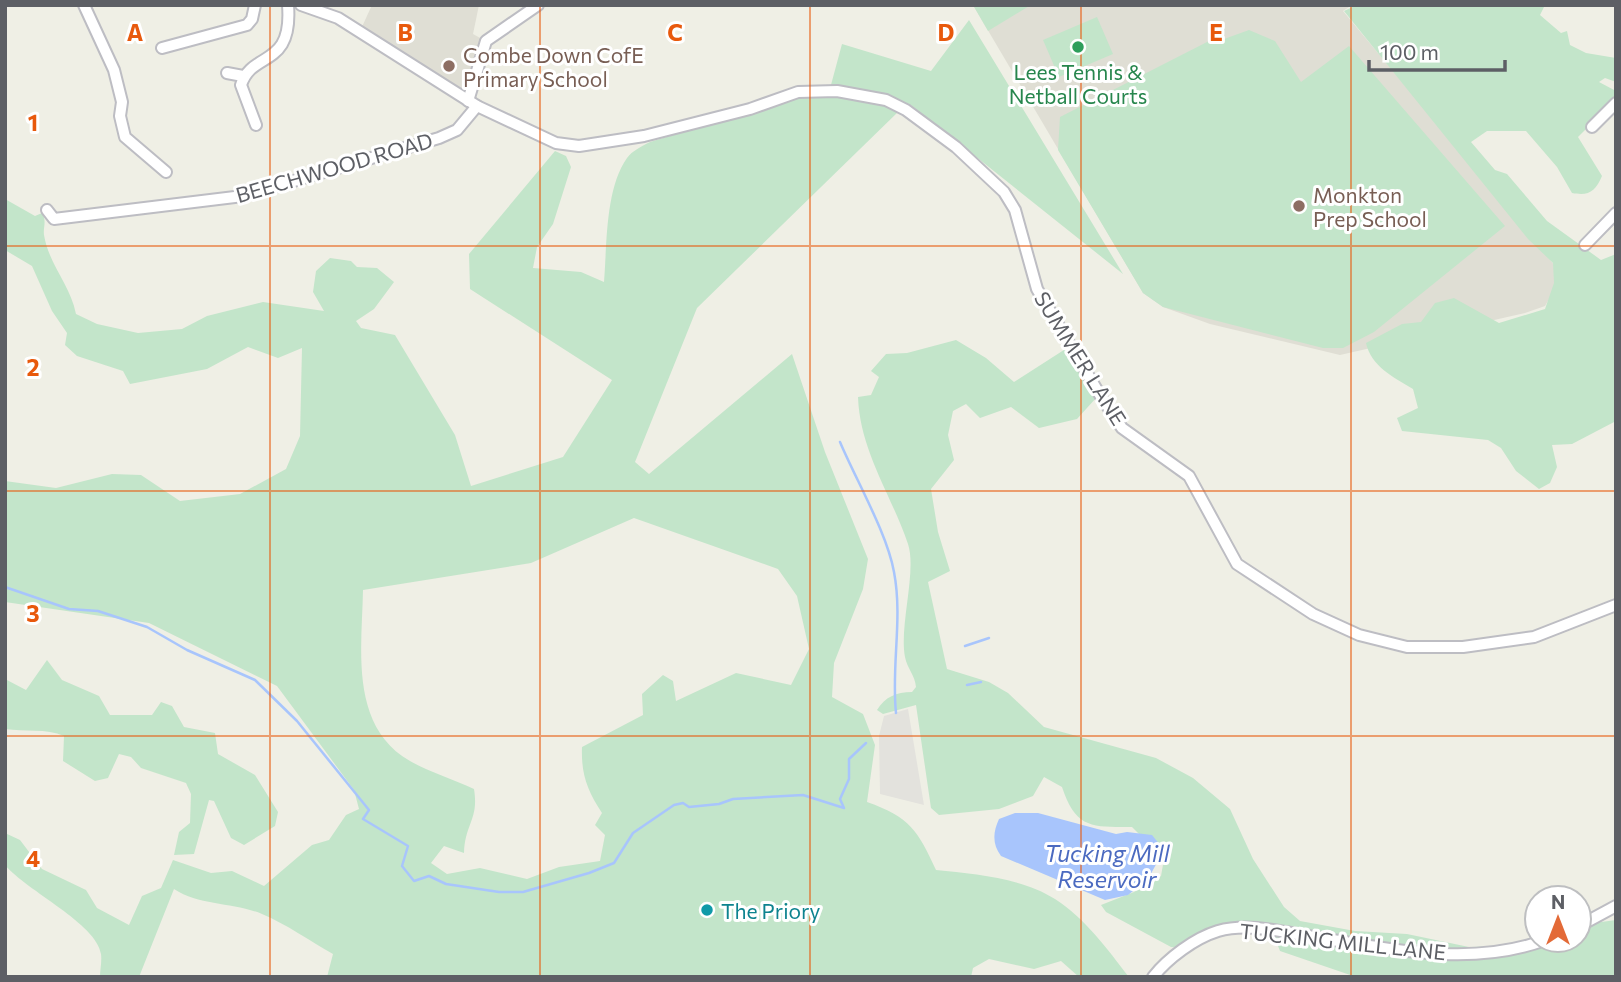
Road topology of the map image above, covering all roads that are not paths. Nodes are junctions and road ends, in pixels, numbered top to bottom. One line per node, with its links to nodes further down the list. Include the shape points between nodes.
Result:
1 (84, 5): 13 (street, via 114,70 125,137)
2 (254, 5): 6 (street, via 253,19 247,24)
3 (288, 5): 8 (street, via 285,39 269,59)
4 (301, 5): 10 (street, SUMMER LANE, via 338,18)
5 (538, 5): 10 (street, via 486,41)
6 (162, 48)
7 (227, 73): 8 (street)
8 (243, 76): 11 (street, via 242,93)
9 (1616, 103): 12 (street)
10 (473, 104): 15 (street, BEECHWOOD ROAD, via 466,122 439,138 243,196); 17 (street, SUMMER LANE, via 536,136 579,145 657,133 798,92 837,91 886,100 956,148 1004,192 1013,204 1037,289 1100,395 1122,428 1189,476 1237,564 1313,614 1359,635 1407,647 1463,647 1534,637)
11 (256, 125)
12 (1592, 127)
13 (166, 172)
14 (1616, 213): 16 (street)
15 (49, 219)
16 (1585, 245)
17 (1616, 605)
18 (1616, 906): 19 (street)
19 (1593, 918)
20 (1523, 946): 21 (street, TUCKING MILL LANE, via 1495,954 1460,954 1229,929 1179,953)
21 (1153, 977)

